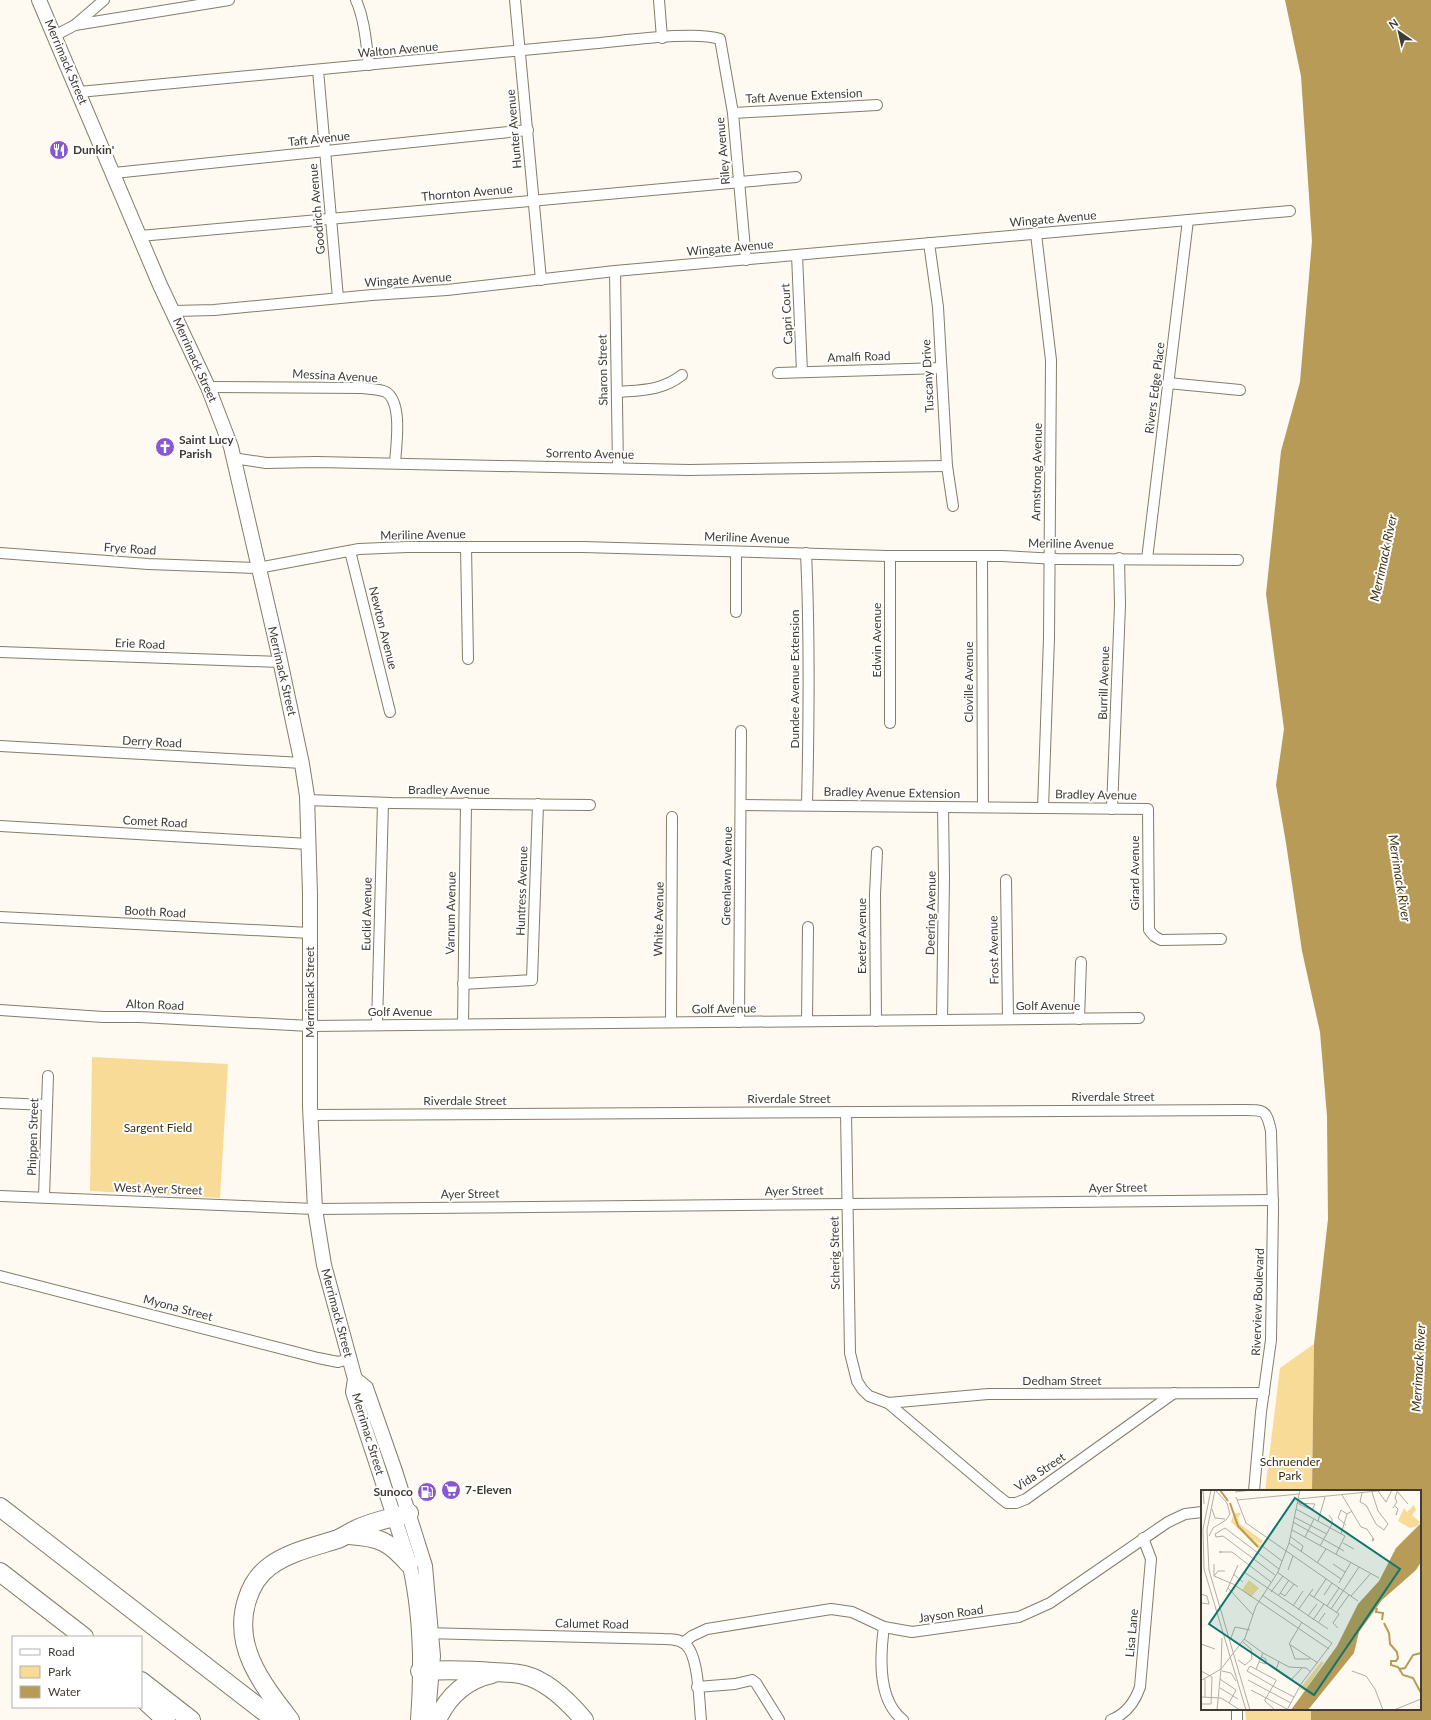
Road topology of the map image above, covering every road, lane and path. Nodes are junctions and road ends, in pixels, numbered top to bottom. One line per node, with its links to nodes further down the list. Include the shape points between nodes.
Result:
1 (39, 0): 8 (main road, Merrimack Street)
2 (104, 0): 7 (street)
3 (229, 0): 7 (street)
4 (356, 0): 12 (street, via 365,28)
5 (515, 0): 11 (street, Hunter Avenue)
6 (659, 0): 9 (street)
7 (75, 25): 8 (street)
8 (54, 36): 14 (main road, Merrimack Street)
9 (662, 38): 10 (street, Walton Avenue, via 712,36); 11 (street, Walton Avenue)
10 (720, 39): 16 (street, Riley Avenue)
11 (521, 51): 12 (street, Walton Avenue); 17 (street, Hunter Avenue)
12 (369, 65): 13 (street, Walton Avenue)
13 (318, 70): 14 (street, Walton Avenue); 18 (street, Goodrich Avenue)
14 (78, 92): 19 (main road, Merrimack Street)
15 (877, 105): 16 (street, Taft Avenue Extension)
16 (732, 113): 21 (street, Riley Avenue)
17 (528, 130): 18 (street, Taft Avenue); 22 (street, Hunter Avenue)
18 (325, 151): 19 (street, Taft Avenue); 24 (street, Goodrich Avenue)
19 (114, 173): 27 (main road, Merrimack Street)
20 (796, 177): 21 (street, Thornton Avenue)
21 (739, 182): 22 (street, Thornton Avenue); 30 (street, Riley Avenue)
22 (534, 200): 24 (street, Thornton Avenue); 32 (street, Hunter Avenue)
23 (1290, 211): 25 (street, Wingate Avenue)
24 (331, 218): 27 (street, Thornton Avenue); 33 (street, Goodrich Avenue)
25 (1188, 220): 26 (street, Wingate Avenue); 39 (street, Rivers Edge Place)
26 (1036, 234): 28 (street, Wingate Avenue); 55 (street, Armstrong Avenue, via 1051,360)
27 (140, 236): 34 (main road, Merrimack Street, via 160,285)
28 (929, 244): 29 (street, Wingate Avenue); 35 (street, Tuscany Drive, via 938,307)
29 (797, 255): 30 (street, Wingate Avenue); 36 (street, Capri Court)
30 (746, 260): 31 (street, Wingate Avenue)
31 (615, 271): 32 (street, Wingate Avenue); 42 (street, Sharon Street)
32 (541, 280): 33 (street, Wingate Avenue)
33 (338, 298): 34 (street, Wingate Avenue, via 214,310)
34 (174, 311): 40 (main road, Merrimack Street)
35 (941, 368): 36 (street, Amalfi Road); 45 (street, Tuscany Drive)
36 (802, 372): 37 (street, Amalfi Road)
37 (778, 373)
38 (682, 375): 42 (street, via 673,383 661,388)
39 (1168, 383): 41 (street); 57 (street, Rivers Edge Place)
40 (208, 387): 43 (main road, Merrimack Street); 44 (street, Messina Avenue, via 354,388 385,391 391,396 397,409)
41 (1240, 390)
42 (617, 392): 46 (street, Sharon Street)
43 (233, 458): 44 (street, Sorrento Avenue, via 266,463); 59 (main road, Merrimack Street)
44 (395, 464): 46 (street, Sorrento Avenue)
45 (947, 466): 46 (street, Sorrento Avenue, via 749,470); 47 (street, Tuscany Drive)
46 (618, 468)
47 (953, 506)
48 (466, 547): 49 (street, Meriline Avenue, via 407,547); 50 (street, Meriline Avenue, via 583,547); 62 (street)
49 (350, 551): 59 (street, Meriline Avenue); 64 (street, Newton Avenue)
50 (736, 552): 52 (street, Meriline Avenue); 60 (street)
51 (0, 553): 59 (street, Frye Road, via 148,564)
52 (806, 554): 53 (street, Meriline Avenue); 75 (street, Dundee Avenue Extension, via 810,621)
53 (890, 556): 54 (street, Meriline Avenue); 65 (street, Edwin Avenue)
54 (982, 556): 55 (street, Meriline Avenue); 77 (street, Cloville Avenue)
55 (1049, 558): 56 (street, Meriline Avenue); 78 (street, Armstrong Avenue, via 1049,656)
56 (1119, 558): 57 (street, Meriline Avenue); 79 (street, Burrill Avenue, via 1120,605)
57 (1147, 559): 58 (street, Meriline Avenue)
58 (1238, 560)
59 (258, 568): 63 (main road, Merrimack Street)
60 (736, 612)
61 (0, 652): 63 (street, Erie Road)
62 (468, 659)
63 (280, 662): 68 (main road, Merrimack Street)
64 (390, 712)
65 (890, 723)
66 (741, 731): 73 (street, Greenlawn Avenue)
67 (0, 746): 68 (street, Derry Road)
68 (302, 763): 69 (main road, Merrimack Street)
69 (307, 800): 70 (street, Bradley Avenue); 83 (main road, Merrimack Street)
70 (383, 803): 71 (street, Bradley Avenue); 102 (street, Euclid Avenue)
71 (466, 803): 72 (street, Bradley Avenue); 91 (street, Varnum Avenue)
72 (538, 804): 74 (street, Bradley Avenue); 91 (street, Huntress Avenue, via 532,980)
73 (741, 804): 75 (street, Bradley Avenue Extension); 100 (street, Greenlawn Avenue)
74 (590, 805)
75 (807, 805): 76 (street, Bradley Avenue Extension)
76 (943, 807): 77 (street, Bradley Avenue Extension); 96 (street, Deering Avenue)
77 (983, 807): 78 (street, Bradley Avenue Extension)
78 (1043, 808): 79 (street, Bradley Avenue)
79 (1112, 809): 80 (street, Bradley Avenue)
80 (1148, 809): 89 (street, Girard Avenue, via 1148,924 1153,935 1161,940)
81 (672, 817): 99 (street, White Avenue)
82 (0, 826): 83 (street, Comet Road)
83 (308, 844): 88 (main road, Merrimack Street)
84 (877, 852): 98 (street, Exeter Avenue)
85 (1006, 880): 94 (street, Frost Avenue)
86 (0, 917): 88 (street, Booth Road)
87 (808, 927): 97 (street)
88 (310, 933): 103 (main road, Merrimack Street)
89 (1221, 939)
90 (1081, 962): 95 (street)
91 (463, 984): 101 (street, Varnum Avenue)
92 (0, 1010): 103 (street, Alton Road)
93 (1139, 1018): 95 (street, Golf Avenue)
94 (1008, 1019): 95 (street, Golf Avenue); 96 (street, Golf Avenue)
95 (1079, 1019)
96 (942, 1020): 98 (street, Golf Avenue)
97 (807, 1021): 98 (street, Golf Avenue); 100 (street, Golf Avenue)
98 (876, 1021)
99 (671, 1022): 100 (street, Golf Avenue); 101 (street, Golf Avenue)
100 (739, 1022)
101 (463, 1024): 102 (street, Golf Avenue)
102 (377, 1025): 103 (street, Golf Avenue)
103 (310, 1026): 108 (main road, Merrimack Street)
104 (48, 1076): 106 (street, Phippen Street)
105 (0, 1104): 106 (street)
106 (47, 1105): 111 (street, Phippen Street)
107 (846, 1112): 108 (street, Riverdale Street); 109 (street, Riverdale Street, via 1257,1110); 113 (street, Scherig Street)
108 (310, 1115): 114 (main road, Merrimack Street)
109 (1267, 1115): 112 (street, Riverview Boulevard, via 1271,1131)
110 (0, 1196): 111 (street, West Ayer Street)
111 (44, 1198): 114 (street, West Ayer Street)
112 (1273, 1200): 113 (street, Ayer Street); 120 (street, Riverview Boulevard, via 1271,1340)
113 (847, 1204): 114 (street, Ayer Street); 118 (street, Scherig Street, via 850,1353 857,1381)
114 (315, 1209): 116 (main road, Merrimack Street, via 324,1265)
115 (0, 1276): 116 (street, Myona Street, via 332,1362)
116 (349, 1359): 117 (main road, Merrimack Street)
117 (355, 1379): 125 (main road, Merrimac Street, via 353,1392)
118 (864, 1391): 121 (street, Dedham Street, via 869,1396)
119 (1174, 1393): 120 (street, Dedham Street); 121 (street, Dedham Street, via 988,1394); 121 (street, Vida Street, via 1016,1504 1008,1503 989,1489)
120 (1264, 1393): 122 (street, Riverview Boulevard)
121 (888, 1403)
122 (1254, 1490)
123 (0, 1508): 141 (highway)
124 (1201, 1512): 127 (street, Jayson Road, via 1173,1519)
125 (402, 1515): 126 (highway, via 357,1529); 128 (main road, Merrimac Street); 131 (main road, Merrimac Street, via 425,1566)
126 (348, 1535): 128 (highway, via 386,1542); 142 (highway, via 280,1560 263,1573 249,1593 242,1620 246,1650 270,1696)
127 (1143, 1538): 130 (street, Jayson Road, via 1050,1603 1026,1615 921,1632); 150 (street, Lisa Lane, via 1151,1558 1140,1687 1130,1707)
128 (409, 1564): 131 (main road, Merrimac Street)
129 (0, 1572): 132 (highway)
130 (884, 1627): 133 (street, Jayson Road, via 852,1612 826,1610 707,1629); 149 (street, via 882,1655 886,1693 891,1706)
131 (425, 1633): 133 (street, Calumet Road, via 664,1639); 134 (main road, Merrimac Street)
132 (83, 1636)
133 (683, 1643): 137 (street, via 691,1654)
134 (427, 1670): 135 (highway, via 466,1669); 143 (main road, Merrimac Street); 144 (main road, Merrimac Street)
135 (497, 1672): 145 (highway, via 475,1678 456,1691 446,1702); 146 (highway, via 524,1675 545,1684 569,1702)
136 (142, 1682): 140 (highway)
137 (697, 1687): 147 (street); 148 (street, via 752,1680)
138 (142, 1698): 139 (highway)
139 (166, 1720)
140 (191, 1720)
141 (275, 1720)
142 (290, 1720)
143 (418, 1720)
144 (428, 1720)
145 (437, 1720)
146 (584, 1720)
147 (701, 1720)
148 (778, 1720)
149 (903, 1720)
150 (1111, 1720)

